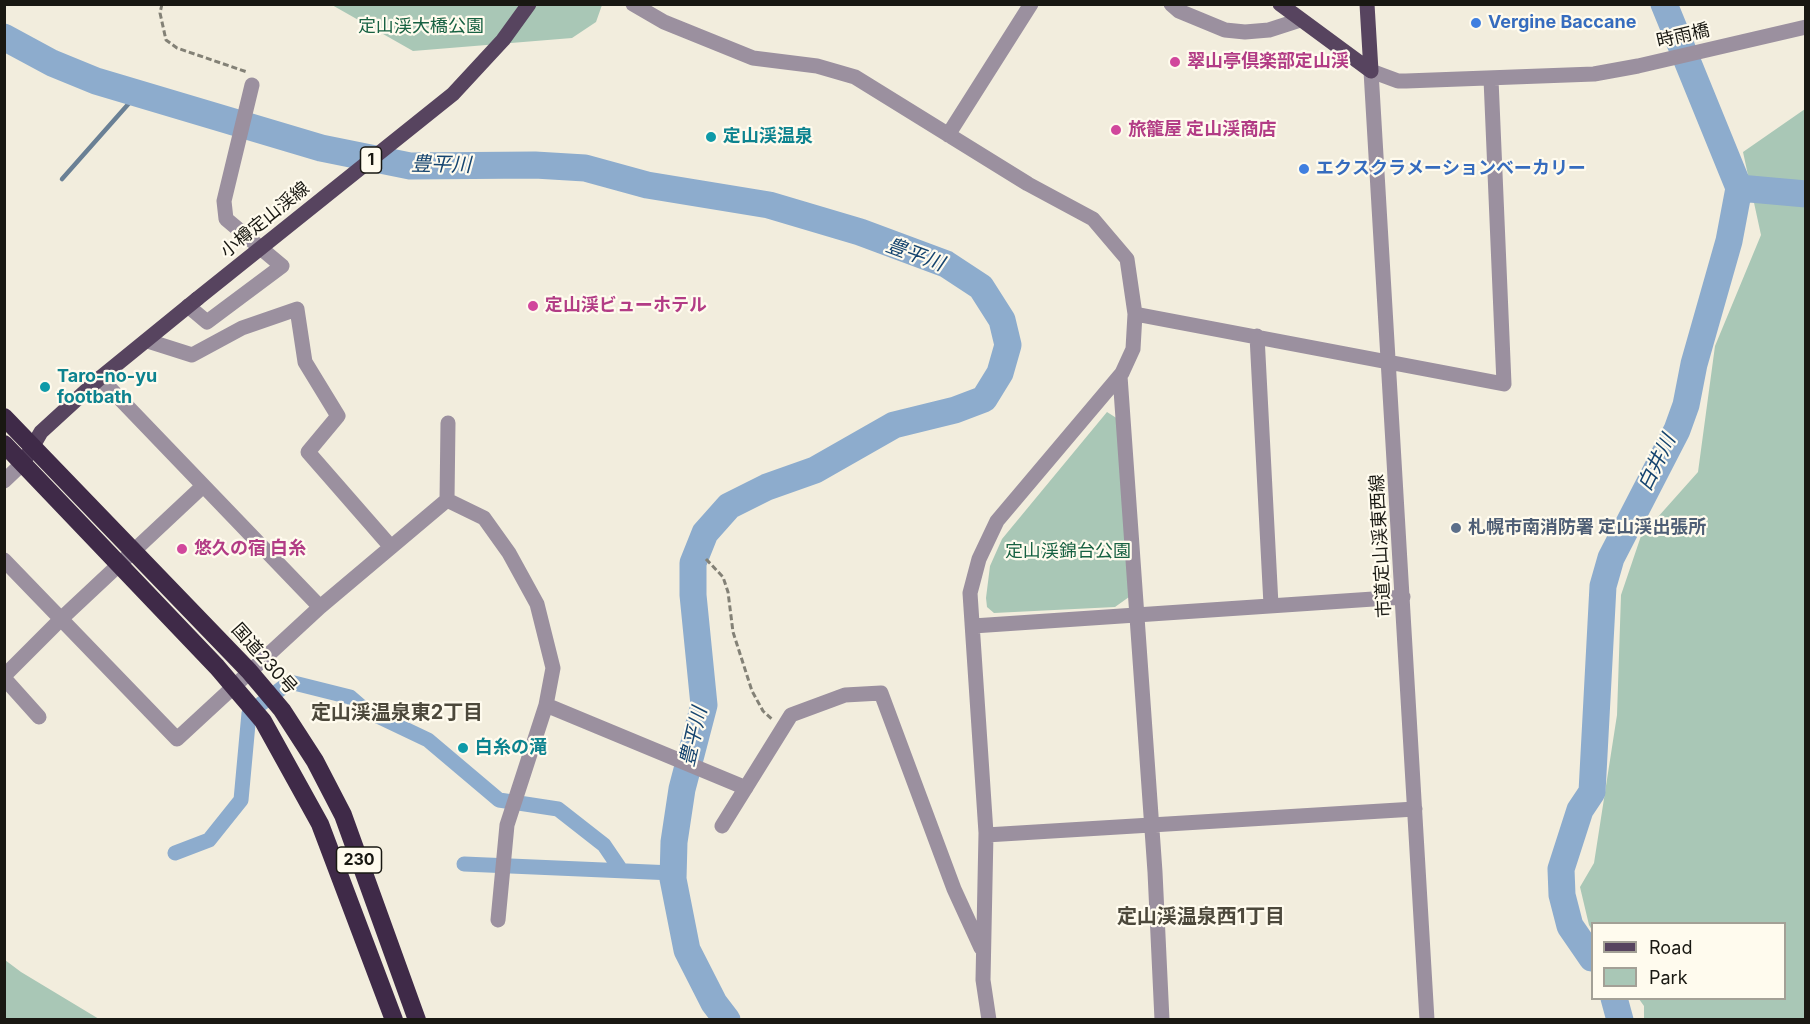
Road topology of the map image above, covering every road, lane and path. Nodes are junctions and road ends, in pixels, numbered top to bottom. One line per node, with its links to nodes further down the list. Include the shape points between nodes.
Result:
1 (162, 4): 12 (path, via 166,40 177,48 249,73)
2 (529, 4): 14 (main road, 小樽定山渓線 / 1, bridge, via 503,40 453,94)
3 (1031, 4): 13 (street)
4 (1172, 4): 8 (street, via 1179,11 1225,30 1269,30)
5 (1280, 4): 8 (main road)
6 (1366, 4): 10 (main road)
7 (634, 5): 13 (street, via 664,22 753,58 818,66 855,77)
8 (1300, 20): 10 (main road)
9 (1806, 27): 11 (street, 時雨橋, via 1594,74)
10 (1371, 71): 11 (street, 時雨橋, via 1398,81); 18 (street, 市道定山渓東西線)
11 (1491, 79): 18 (street, via 1504,384)
12 (252, 85): 14 (street, via 224,201 226,219 282,266 207,322)
13 (948, 135): 15 (street, via 1093,219 1127,259)
14 (192, 302): 17 (main road, 小樽定山渓線 / 1)
15 (1135, 314): 16 (street); 19 (street, via 1132,349)
16 (1257, 336): 18 (street); 35 (street)
17 (148, 341): 20 (main road, 小樽定山渓線 / 1); 29 (street, via 192,356 242,328 297,309 305,362 338,416 308,452)
18 (1390, 360): 34 (street, 市道定山渓東西線)
19 (1120, 376): 37 (street); 39 (street, via 998,521 979,559 970,593)
20 (100, 378): 24 (main road, 小樽定山渓線 / 1, via 41,432); 27 (street)
21 (4, 417): 24 (highway, 国道230号 / 230)
22 (448, 423): 28 (street)
23 (4, 444): 25 (highway, 230)
24 (33, 446): 25 (main road, 小樽定山渓線 / 1); 30 (highway, 国道230号 / 230)
25 (23, 463): 26 (street); 33 (highway, 230)
26 (4, 481)
27 (203, 486): 30 (street); 36 (street)
28 (447, 500): 29 (street); 43 (street, via 484,518 537,604 553,668)
29 (391, 547): 36 (street)
30 (134, 550): 33 (street); 40 (highway, 国道230号 / 230)
31 (706, 559): 45 (path, via 723,577 733,632 752,691)
32 (4, 560): 38 (street)
33 (120, 563): 38 (street); 42 (highway, 230)
34 (1403, 597): 35 (street); 47 (street, 市道定山渓東西線)
35 (1271, 605): 37 (street)
36 (320, 607): 40 (street)
37 (1137, 614): 39 (street); 48 (street)
38 (62, 618): 41 (street); 42 (street, via 177,739)
39 (973, 626): 50 (street)
40 (249, 671): 42 (street); 54 (highway, 国道230号 / 230, via 282,710 315,761 342,815)
41 (4, 677): 44 (street)
42 (239, 691): 53 (highway, 230, via 263,721 320,824)
43 (546, 705): 46 (street); 51 (street, via 507,825)
44 (39, 717)
45 (776, 724)
46 (746, 788): 49 (street); 52 (street, via 791,714 844,695 880,693 954,889)
47 (1415, 809): 48 (street); 57 (street, 市道定山渓東西線)
48 (1151, 825): 50 (street); 56 (street)
49 (722, 826)
50 (986, 836): 52 (street)
51 (498, 920)
52 (983, 954): 55 (street)
53 (394, 1020)
54 (417, 1020)
55 (989, 1020)
56 (1162, 1020)
57 (1427, 1020)

